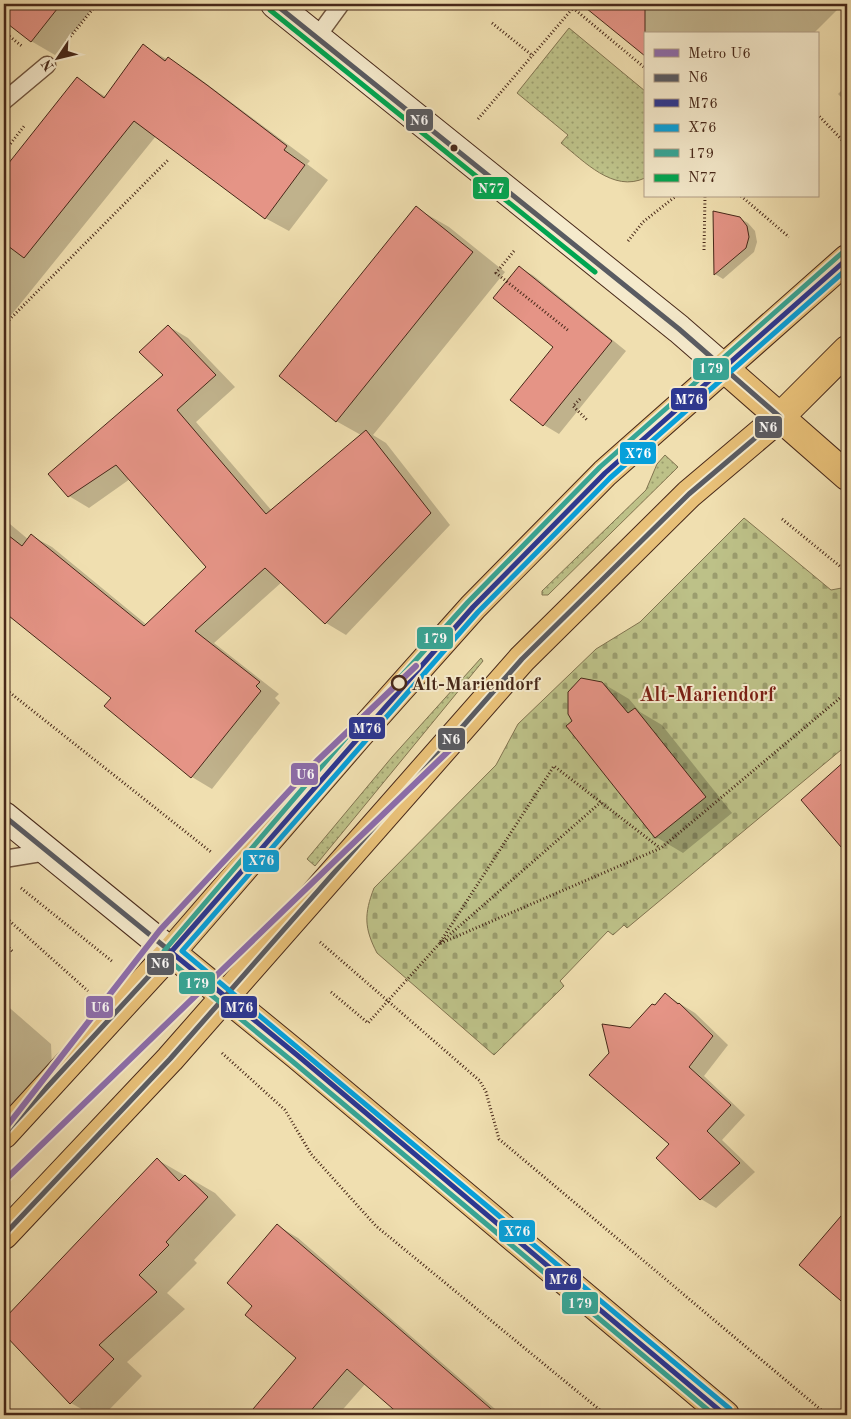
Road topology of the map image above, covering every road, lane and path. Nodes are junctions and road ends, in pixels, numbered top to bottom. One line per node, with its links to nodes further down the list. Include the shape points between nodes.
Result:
1 (97, 4): 9 (path)
2 (275, 4): 7 (main road)
3 (341, 4): 7 (lane)
4 (567, 4): 5 (path)
5 (573, 8): 8 (path); 10 (path)
6 (492, 23): 8 (path)
7 (317, 37): 27 (main road)
8 (533, 56): 13 (path)
9 (47, 65): 11 (lane)
10 (644, 67)
11 (4, 101)
12 (818, 115): 14 (path)
13 (478, 119)
14 (847, 144)
15 (168, 160): 24 (path)
16 (673, 198): 20 (path, via 643,222)
17 (705, 198): 21 (path)
18 (743, 198): 19 (path)
19 (789, 237)
20 (628, 241)
21 (704, 250)
22 (514, 251): 25 (path, via 496,273)
23 (847, 259): 27 (main road)
24 (4, 325)
25 (569, 332)
26 (847, 350): 29 (main road)
27 (725, 369): 29 (main road); 49 (main road, via 605,474 473,607)
28 (580, 399): 30 (path, via 573,406)
29 (780, 417): 31 (main road); 52 (main road, via 689,494 522,659)
30 (588, 421)
31 (847, 476)
32 (782, 520): 33 (path)
33 (847, 572)
34 (4, 688): 39 (path)
35 (847, 692): 38 (path)
36 (601, 802): 38 (path); 47 (path); 47 (path, via 554,766)
37 (4, 816): 40 (main road)
38 (661, 848): 47 (path)
39 (208, 849)
40 (47, 852): 41 (lane); 49 (main road)
41 (4, 859)
42 (17, 884): 44 (path)
43 (4, 916): 50 (path)
44 (77, 932)
45 (320, 942): 53 (path)
46 (4, 944): 48 (path)
47 (439, 944): 53 (path)
48 (14, 952)
49 (170, 952): 52 (main road); 55 (main road)
50 (89, 992)
51 (331, 992): 53 (path, via 368,1023)
52 (226, 997): 56 (main road); 58 (main road)
53 (388, 1001): 59 (path, via 480,1081 499,1138)
54 (267, 1093): 57 (path, via 284,1110 311,1154 376,1226)
55 (4, 1134)
56 (4, 1235)
57 (606, 1415)
58 (725, 1415)
59 (826, 1415)

